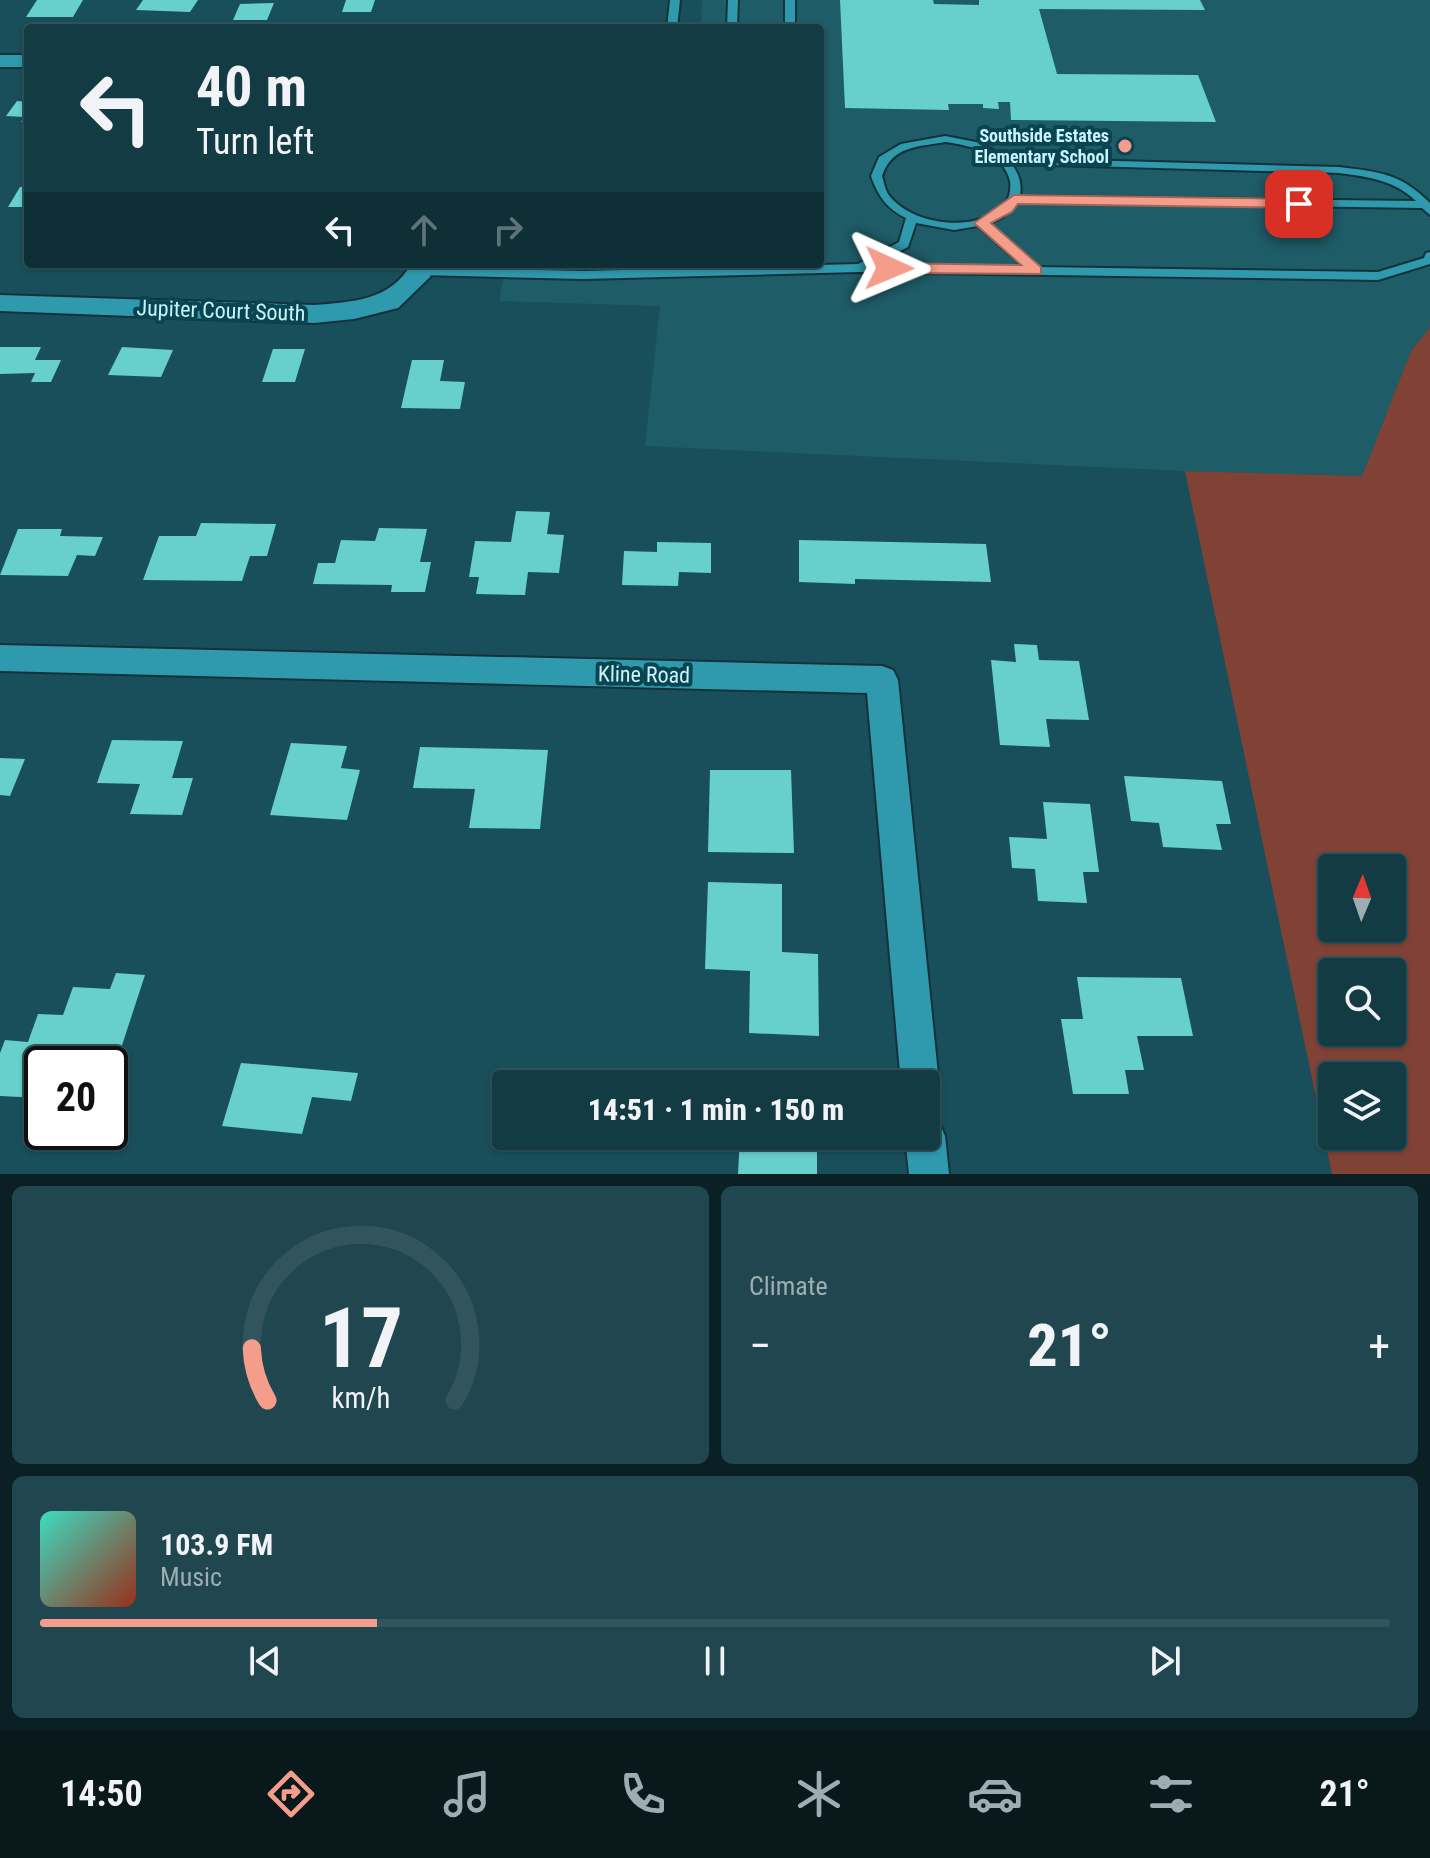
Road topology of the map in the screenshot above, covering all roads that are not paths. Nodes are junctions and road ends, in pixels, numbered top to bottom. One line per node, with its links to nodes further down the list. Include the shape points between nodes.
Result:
1 (675, 0): 4 (lane)
2 (733, 0): 5 (lane)
3 (790, 0): 6 (lane)
4 (672, 24)
5 (732, 24)
6 (790, 24)
7 (0, 61): 8 (street)
8 (24, 61)
9 (1004, 161): 10 (lane, via 1014,173); 11 (lane, via 1339,170 1386,176 1418,193); 12 (lane, via 988,150 945,139 903,145 887,154 877,166 880,194)
10 (1014, 199): 11 (lane); 13 (lane)
11 (1428, 208)
12 (912, 218): 13 (lane, via 959,226); 18 (lane, via 904,244)
13 (981, 223): 19 (lane)
14 (1430, 256): 19 (lane, via 1378,276)
15 (824, 267): 18 (lane)
16 (422, 268): 17 (lane, via 583,275); 20 (street, Jupiter Court South, via 389,302 314,314)
17 (692, 268)
18 (859, 268): 19 (lane)
19 (1036, 271)
20 (0, 303)
21 (0, 658): 22 (street, Kline Road, via 882,680)
22 (919, 1070)
23 (926, 1150): 24 (street)
24 (929, 1174)

